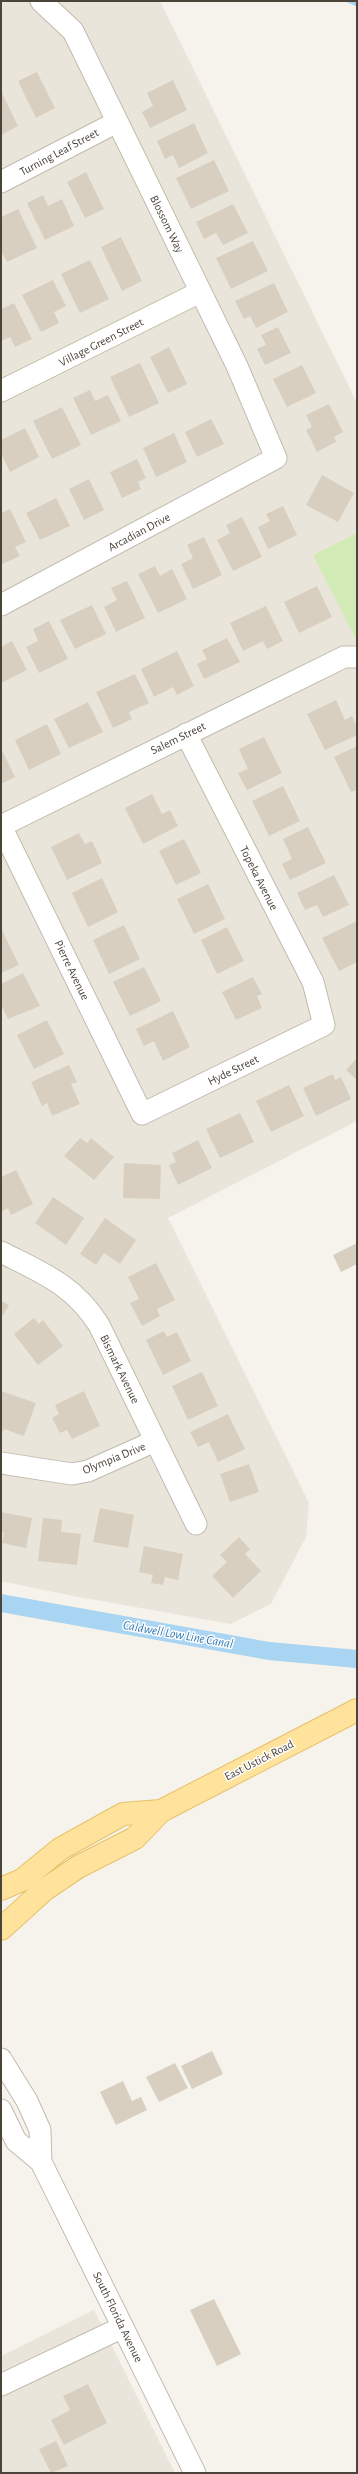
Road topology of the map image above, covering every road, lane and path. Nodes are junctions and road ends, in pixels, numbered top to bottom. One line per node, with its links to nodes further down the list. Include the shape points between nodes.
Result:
1 (41, 1): 2 (street, Blossom Way, via 73,31)
2 (117, 122): 3 (street, Turning Leaf Street); 4 (street, Blossom Way)
3 (1, 182)
4 (200, 292): 5 (street, Village Green Street); 6 (street, Blossom Way, via 237,366)
5 (1, 392)
6 (276, 458): 7 (street, Arcadian Drive)
7 (1, 605)
8 (357, 656): 9 (street, Salem Street, via 344,657)
9 (186, 734): 10 (street, Salem Street); 11 (street, Topeka Avenue, via 313,982)
10 (1, 826): 12 (street, Pierre Avenue)
11 (324, 1025): 12 (street, Hyde Street)
12 (142, 1114)
13 (1, 1252): 14 (street, Bismark Avenue, via 68,1288 90,1311)
14 (155, 1441): 15 (street, Olympia Drive, via 88,1471 72,1474); 16 (street, Bismark Avenue)
15 (1, 1463)
16 (196, 1524)
17 (357, 1710): 18 (main road, East Ustick Road)
18 (161, 1811): 19 (main road, East Ustick Road, via 123,1814 60,1850 22,1880); 20 (main road, East Ustick Road, via 135,1838 72,1871 33,1899)
19 (1, 1889)
20 (1, 1929)
21 (1, 2059): 23 (street, South Florida Avenue, via 27,2101 40,2130)
22 (1, 2110): 23 (street, South Florida Avenue, via 16,2141)
23 (41, 2162): 24 (street, South Florida Avenue)
24 (123, 2327): 25 (street); 26 (street, South Florida Avenue)
25 (1, 2385)
26 (195, 2473)

